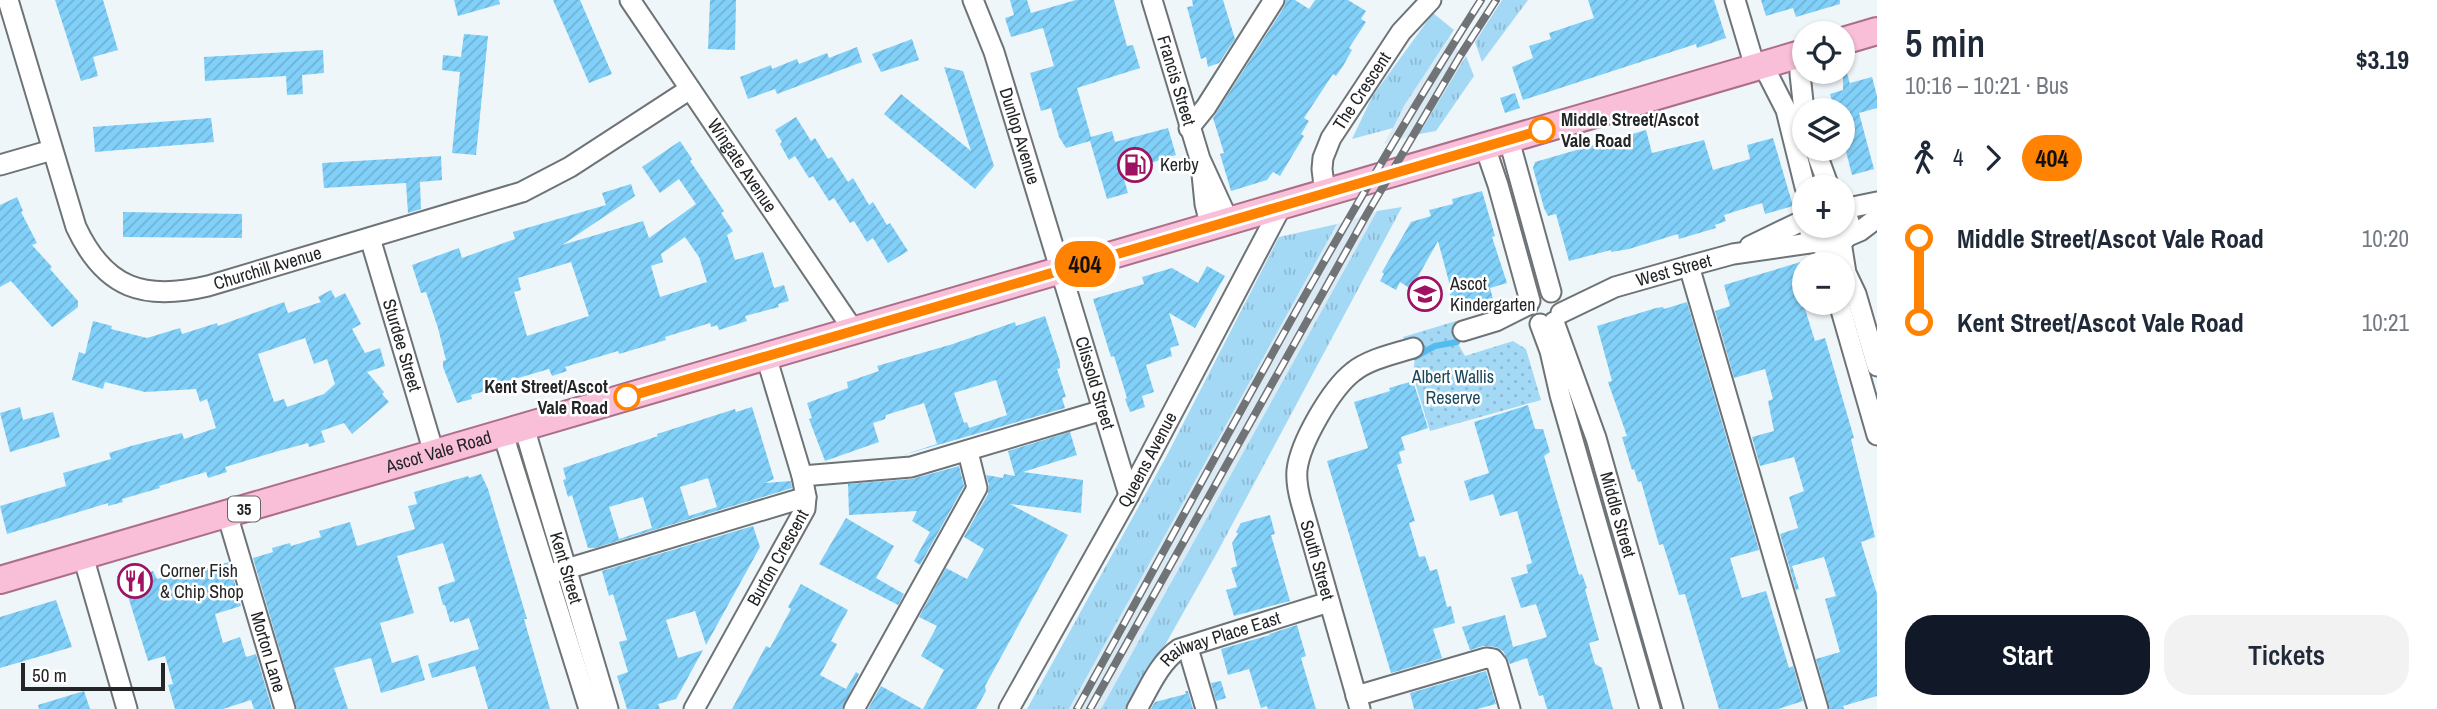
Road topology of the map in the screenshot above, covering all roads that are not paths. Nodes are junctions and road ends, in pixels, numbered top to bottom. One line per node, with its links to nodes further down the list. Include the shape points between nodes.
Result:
1 (8, 0): 15 (street, Churchill Avenue)
2 (630, 0): 12 (street, Wingate Avenue)
3 (973, 0): 32 (street, Dunlop Avenue, via 990,40)
4 (1152, 0): 13 (street, Francis Street)
5 (1274, 0): 13 (street)
6 (1431, 0): 18 (street, The Crescent, via 1401,32 1331,138 1322,169)
7 (1735, 0): 11 (street)
8 (1877, 31): 9 (main road)
9 (1855, 37)
10 (1792, 56): 11 (main road, Ascot Vale Road / 35)
11 (1759, 66): 14 (main road, Ascot Vale Road / 35); 17 (street, via 1786,110)
12 (690, 89): 27 (street, Churchill Avenue, via 543,183); 35 (street, Wingate Avenue)
13 (1189, 128): 23 (street, Francis Street)
14 (1497, 143): 18 (main road, Ascot Vale Road / 35); 24 (street, Middle Street); 26 (street, Middle Street)
15 (52, 150): 16 (street); 27 (street, Churchill Avenue, via 86,248 98,265 132,287 150,292 186,291)
16 (0, 165)
17 (1802, 175)
18 (1325, 194): 20 (main road, Ascot Vale Road / 35)
19 (1877, 202): 21 (street)
20 (1281, 207): 23 (main road, Ascot Vale Road / 35); 46 (street, Queens Avenue)
21 (1855, 207)
22 (1877, 218): 29 (street)
23 (1220, 225): 32 (main road, Ascot Vale Road / 35)
24 (1532, 225): 26 (street); 33 (street, Middle Street)
25 (1792, 226): 30 (street, West Street)
26 (1511, 232): 33 (street, Middle Street)
27 (370, 238): 44 (street, Sturdee Street)
28 (1816, 238): 29 (street, West Street, via 1831,247); 30 (street, West Street)
29 (1844, 240): 39 (street, via 1846,272)
30 (1733, 254): 31 (street, West Street)
31 (1689, 266): 33 (street, West Street); 69 (street)
32 (1060, 272): 35 (main road, Ascot Vale Road / 35); 40 (street, Clissold Street)
33 (1544, 309): 36 (street, West Street); 52 (street, Middle Street, via 1596,438); 54 (street, Middle Street, via 1560,395)
34 (1842, 315): 42 (street)
35 (854, 331): 38 (main road, Ascot Vale Road / 35)
36 (1463, 331)
37 (1413, 348): 53 (street, South Street, via 1353,372 1334,392 1301,452 1296,482)
38 (766, 356): 41 (main road, Ascot Vale Road / 35); 45 (street, Burton Crescent)
39 (1877, 366)
40 (1103, 410): 43 (street); 46 (street, Clissold Street)
41 (514, 431): 44 (main road, Ascot Vale Road / 35); 50 (street, Kent Street)
42 (1877, 435)
43 (968, 452): 45 (street, via 911,467); 62 (street, via 977,488)
44 (434, 453): 48 (main road, Ascot Vale Road / 35)
45 (802, 476): 47 (street, Burton Crescent)
46 (1129, 495): 63 (street, Queens Avenue)
47 (806, 496): 50 (street); 61 (street, Burton Crescent, via 801,520)
48 (227, 514): 49 (main road, Ascot Vale Road / 35); 58 (street, Morton Lane)
49 (83, 556): 51 (main road, Ascot Vale Road / 35); 57 (street)
50 (557, 572): 59 (street, Kent Street); 60 (street, Kent Street)
51 (0, 580)
52 (1641, 595): 54 (street); 68 (street, Middle Street)
53 (1329, 601): 56 (street, South Street); 64 (street, Railway Place East, via 1179,649 1158,671)
54 (1619, 601): 67 (street, Middle Street)
55 (1190, 655): 65 (street)
56 (1358, 702): 66 (street, via 1493,659)
57 (127, 709)
58 (285, 709)
59 (589, 709)
60 (608, 709)
61 (694, 709)
62 (855, 709)
63 (1009, 709)
64 (1137, 709)
65 (1206, 709)
66 (1510, 709)
67 (1650, 709)
68 (1673, 709)
69 (1818, 709)

